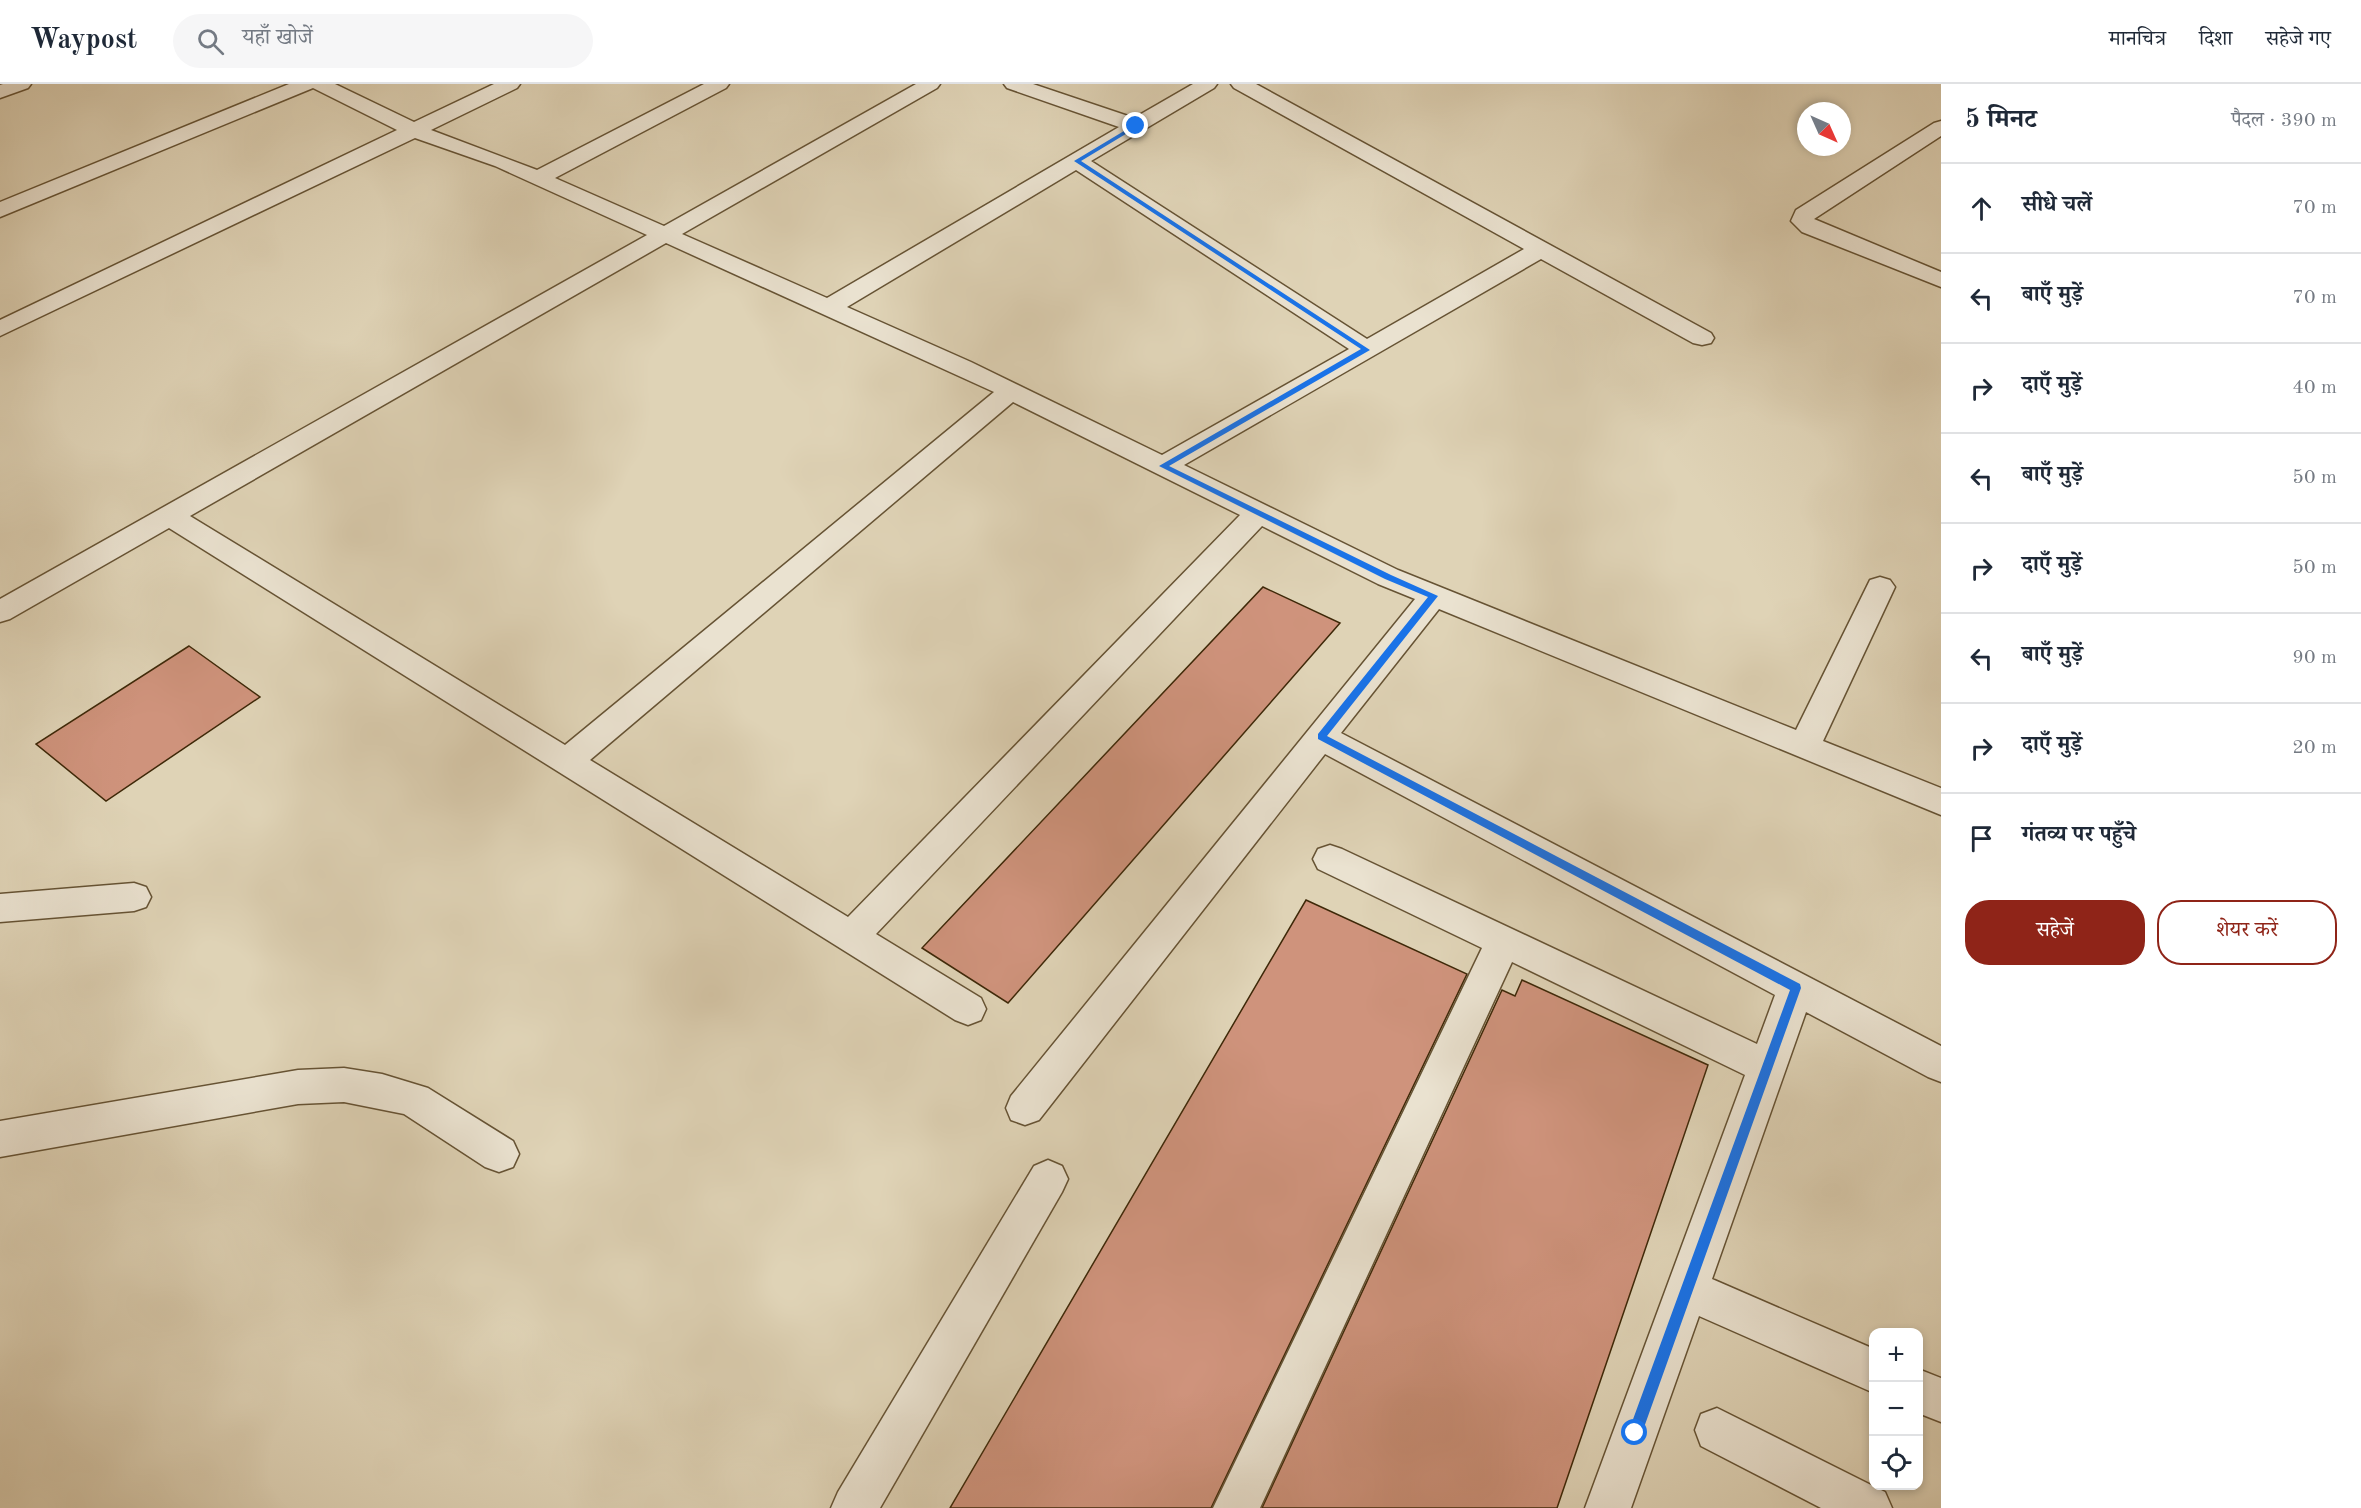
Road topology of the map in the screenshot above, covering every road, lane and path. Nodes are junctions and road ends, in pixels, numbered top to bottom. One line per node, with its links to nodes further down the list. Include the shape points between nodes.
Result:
1 (21, 84): 10 (street)
2 (306, 84): 16 (street)
3 (320, 84): 12 (street)
4 (510, 84): 12 (street)
5 (719, 84): 15 (street)
6 (930, 84): 17 (street)
7 (1014, 84): 11 (street)
8 (1207, 84): 11 (street)
9 (1240, 84): 18 (street)
10 (0, 92)
11 (1136, 126): 14 (street)
12 (413, 130): 15 (street); 21 (street)
13 (1937, 134): 19 (street, via 1804,215 1803,221)
14 (1077, 161): 20 (street); 23 (street)
15 (538, 178): 17 (street)
16 (0, 210)
17 (665, 234): 20 (street); 27 (street)
18 (1541, 249): 22 (street); 23 (street)
19 (1941, 280)
20 (829, 307): 24 (street)
21 (0, 329)
22 (1702, 338)
23 (1366, 350): 25 (street)
24 (1011, 391): 25 (street); 33 (street)
25 (1162, 466): 26 (street)
26 (1258, 513): 29 (street); 38 (street)
27 (169, 516): 30 (street); 33 (street)
28 (1880, 587): 32 (street)
29 (1433, 596): 31 (street); 32 (street)
30 (0, 612)
31 (1321, 737): 40 (street); 44 (street)
32 (1804, 746): 34 (street)
33 (566, 762): 38 (street)
34 (1941, 802)
35 (1330, 860): 39 (street)
36 (134, 897): 37 (street)
37 (0, 908)
38 (851, 937): 41 (street)
39 (1503, 942): 43 (street); 54 (street)
40 (1796, 988): 42 (street); 43 (street)
41 (968, 1009)
42 (1941, 1065)
43 (1766, 1067): 48 (street)
44 (1025, 1108)
45 (0, 1139): 46 (street, via 298,1087 344,1085 414,1100)
46 (499, 1154)
47 (1048, 1179): 53 (street)
48 (1687, 1289): 49 (street); 55 (street)
49 (1869, 1369)
50 (1923, 1393): 51 (street)
51 (1941, 1400)
52 (1717, 1430): 56 (street)
53 (854, 1508)
54 (1236, 1508)
55 (1608, 1508)
56 (1869, 1508)

